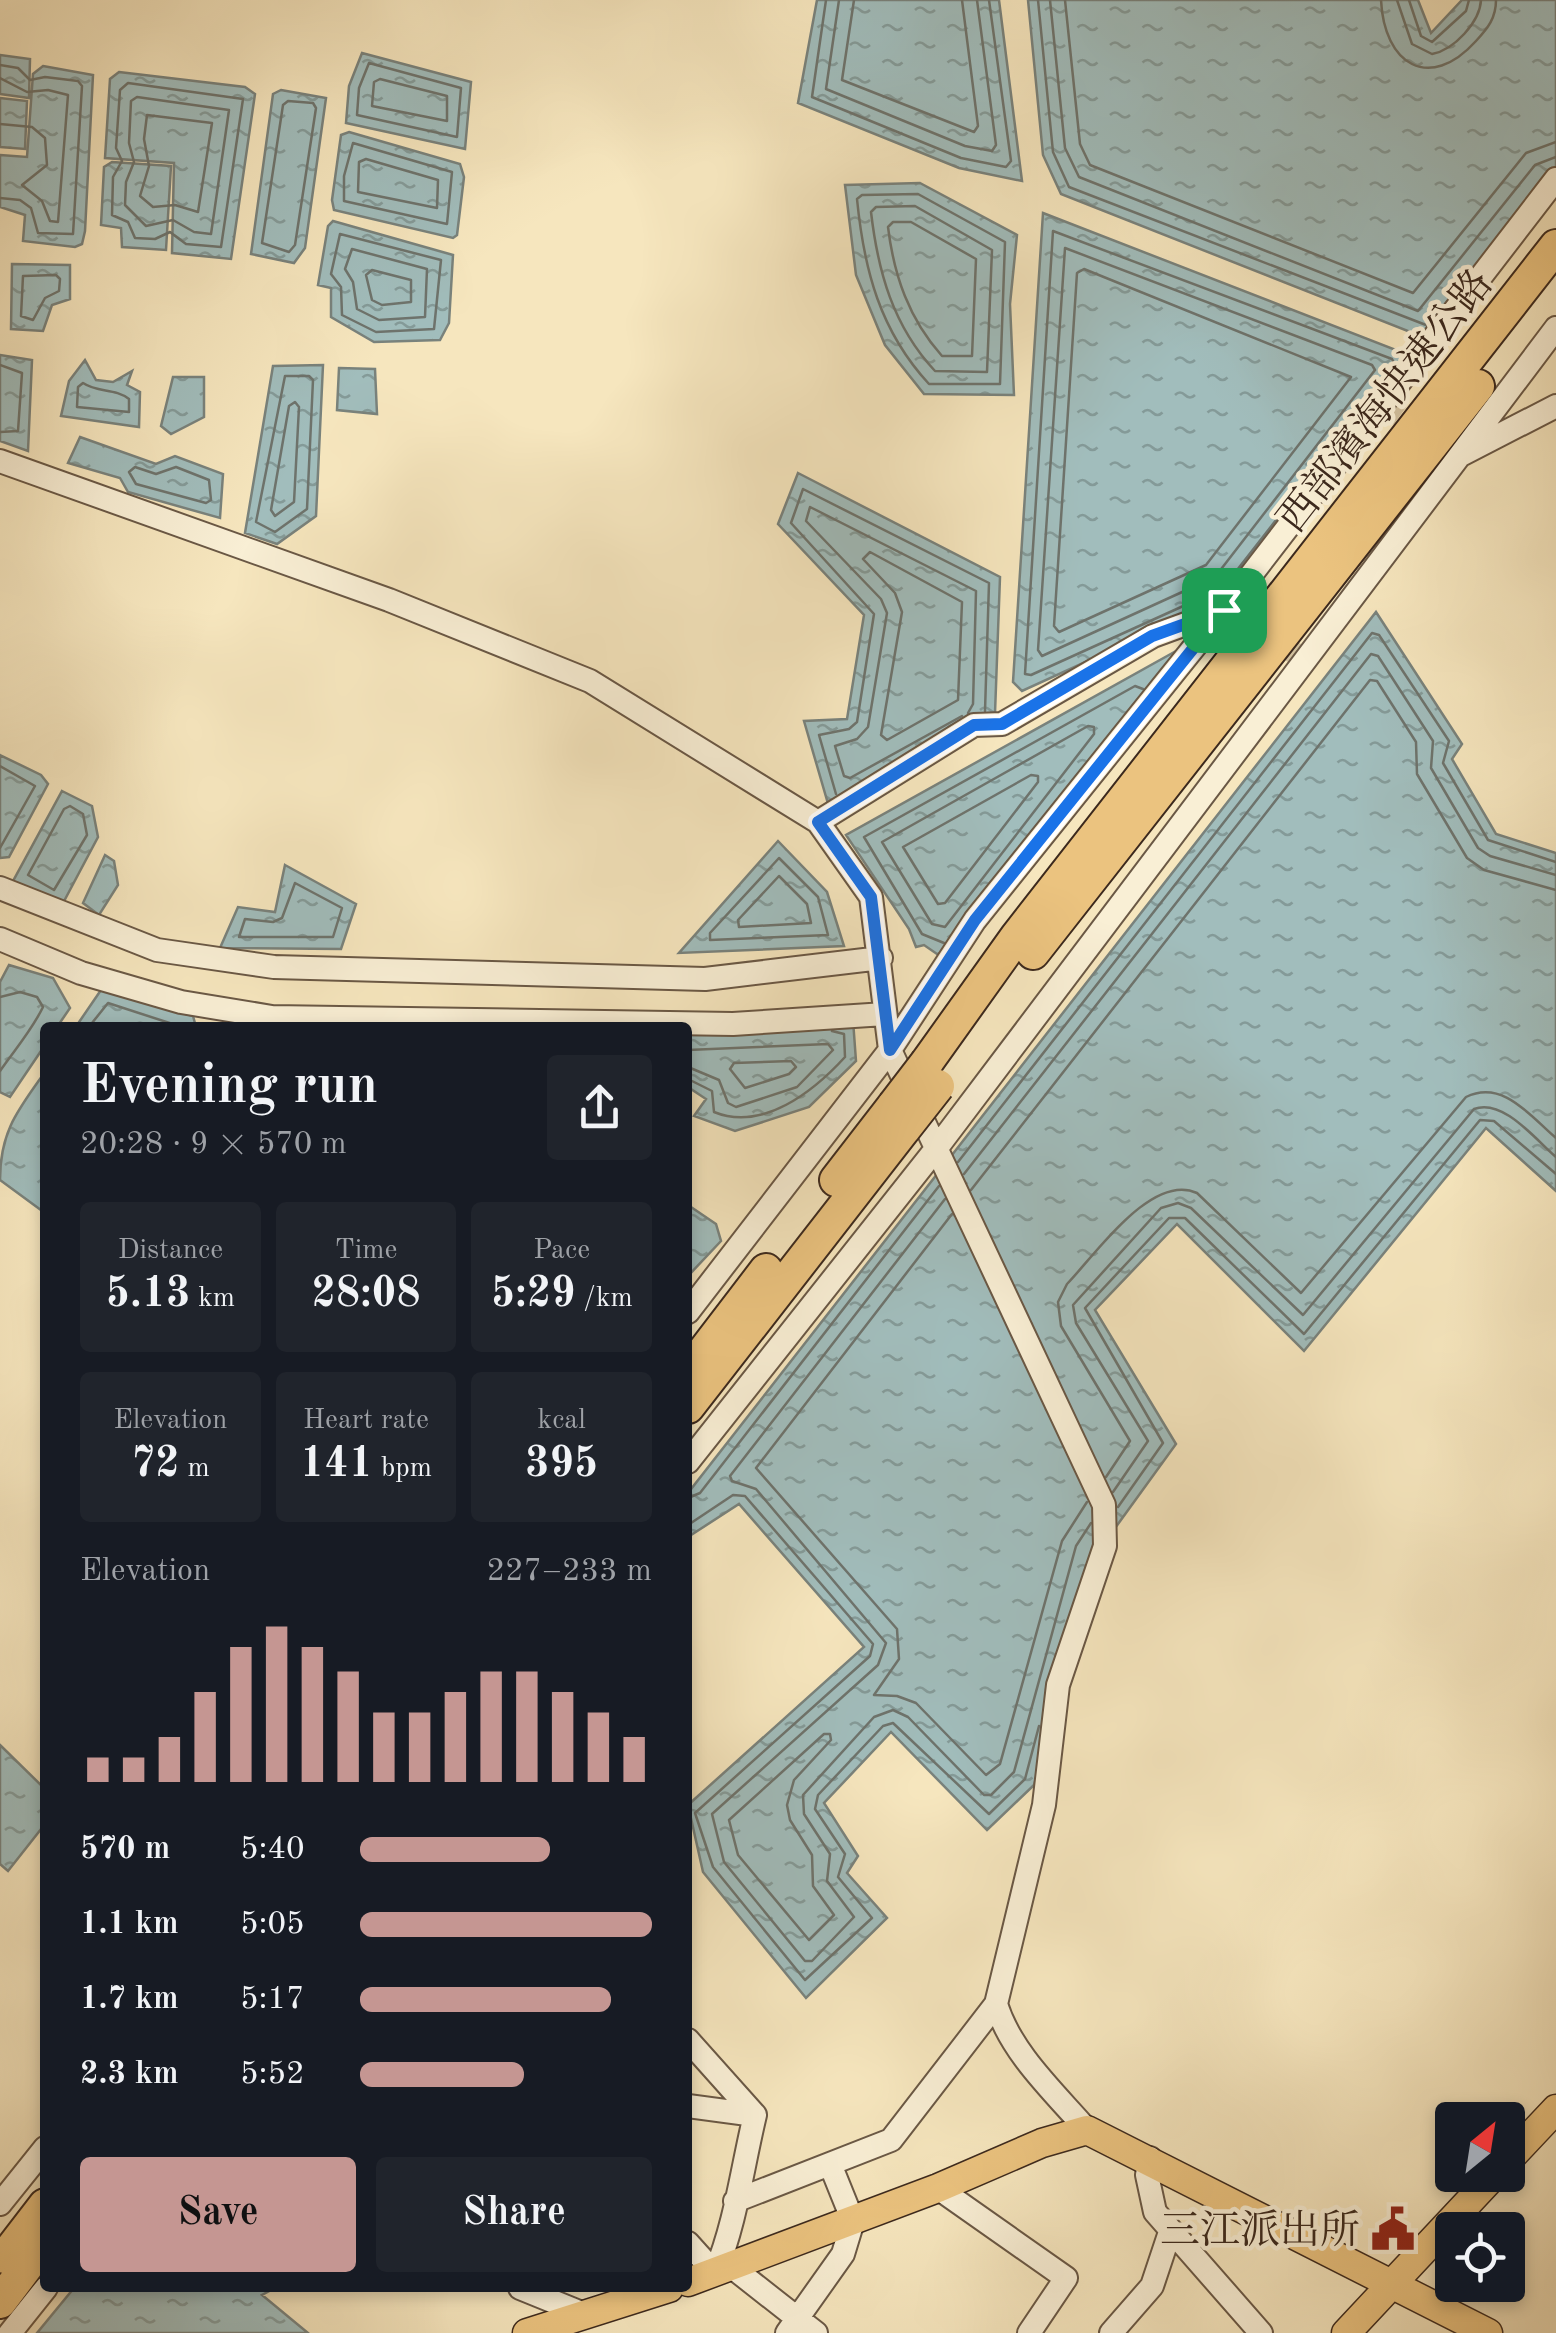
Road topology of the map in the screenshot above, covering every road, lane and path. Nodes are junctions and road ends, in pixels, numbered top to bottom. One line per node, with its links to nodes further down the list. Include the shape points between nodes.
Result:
1 (1556, 179): 8 (street)
2 (1556, 246): 11 (highway, 西部濱海快速公路)
3 (1556, 283): 11 (highway, 西部濱海快速公路)
4 (1556, 328): 6 (street)
5 (1556, 406): 6 (street)
6 (1457, 457): 18 (street)
7 (0, 462): 9 (street, via 388,600 590,681)
8 (1224, 610): 9 (street, via 1152,636 1002,724 974,725); 17 (street, via 966,934)
9 (818, 822): 13 (street, via 871,897)
10 (0, 888): 13 (street, via 156,950 274,967 654,980)
11 (1031, 937): 20 (highway, bridge, via 933,1074)
12 (0, 939): 15 (street, via 82,973 181,1002 272,1017)
13 (882, 964): 14 (street)
14 (885, 1011): 16 (street); 17 (street)
15 (578, 1022)
16 (692, 1024)
17 (890, 1050): 18 (street); 19 (street)
18 (938, 1145): 23 (street); 24 (street, via 1104,1505 1105,1546 1058,1684 1044,1805)
19 (692, 1307)
20 (703, 1361): 21 (highway); 22 (highway)
21 (692, 1395)
22 (692, 1404)
23 (692, 1457)
24 (996, 2004): 29 (street, via 1020,2052); 33 (street, via 891,2140)
25 (692, 2044): 28 (street)
26 (692, 2107): 28 (street)
27 (1556, 2108): 30 (main road)
28 (755, 2115): 36 (street)
29 (1087, 2130): 32 (main road); 34 (main road)
30 (1525, 2142)
31 (40, 2154): 37 (street)
32 (1150, 2158): 40 (street, via 1146,2175 1155,2212); 46 (main road)
33 (830, 2164): 36 (street); 39 (street)
34 (938, 2188): 39 (main road); 57 (street, via 1066,2278)
35 (1478, 2192): 46 (main road)
36 (734, 2202): 44 (street, via 736,2223)
37 (0, 2204)
38 (40, 2212): 43 (highway)
39 (853, 2221): 44 (main road); 52 (street, via 843,2254)
40 (1170, 2232): 53 (street, via 1152,2286); 58 (street)
41 (692, 2246): 44 (street)
42 (40, 2249): 50 (highway)
43 (0, 2264)
44 (724, 2270): 45 (main road); 52 (street)
45 (692, 2281)
46 (1392, 2284): 59 (main road); 60 (main road)
47 (43, 2292): 54 (street)
48 (532, 2292): 51 (street)
49 (655, 2292): 51 (main road)
50 (0, 2302)
51 (584, 2314): 55 (main road)
52 (791, 2326): 56 (street)
53 (1114, 2332)
54 (10, 2333)
55 (527, 2333)
56 (816, 2333)
57 (1028, 2333)
58 (1261, 2333)
59 (1346, 2333)
60 (1488, 2333)

